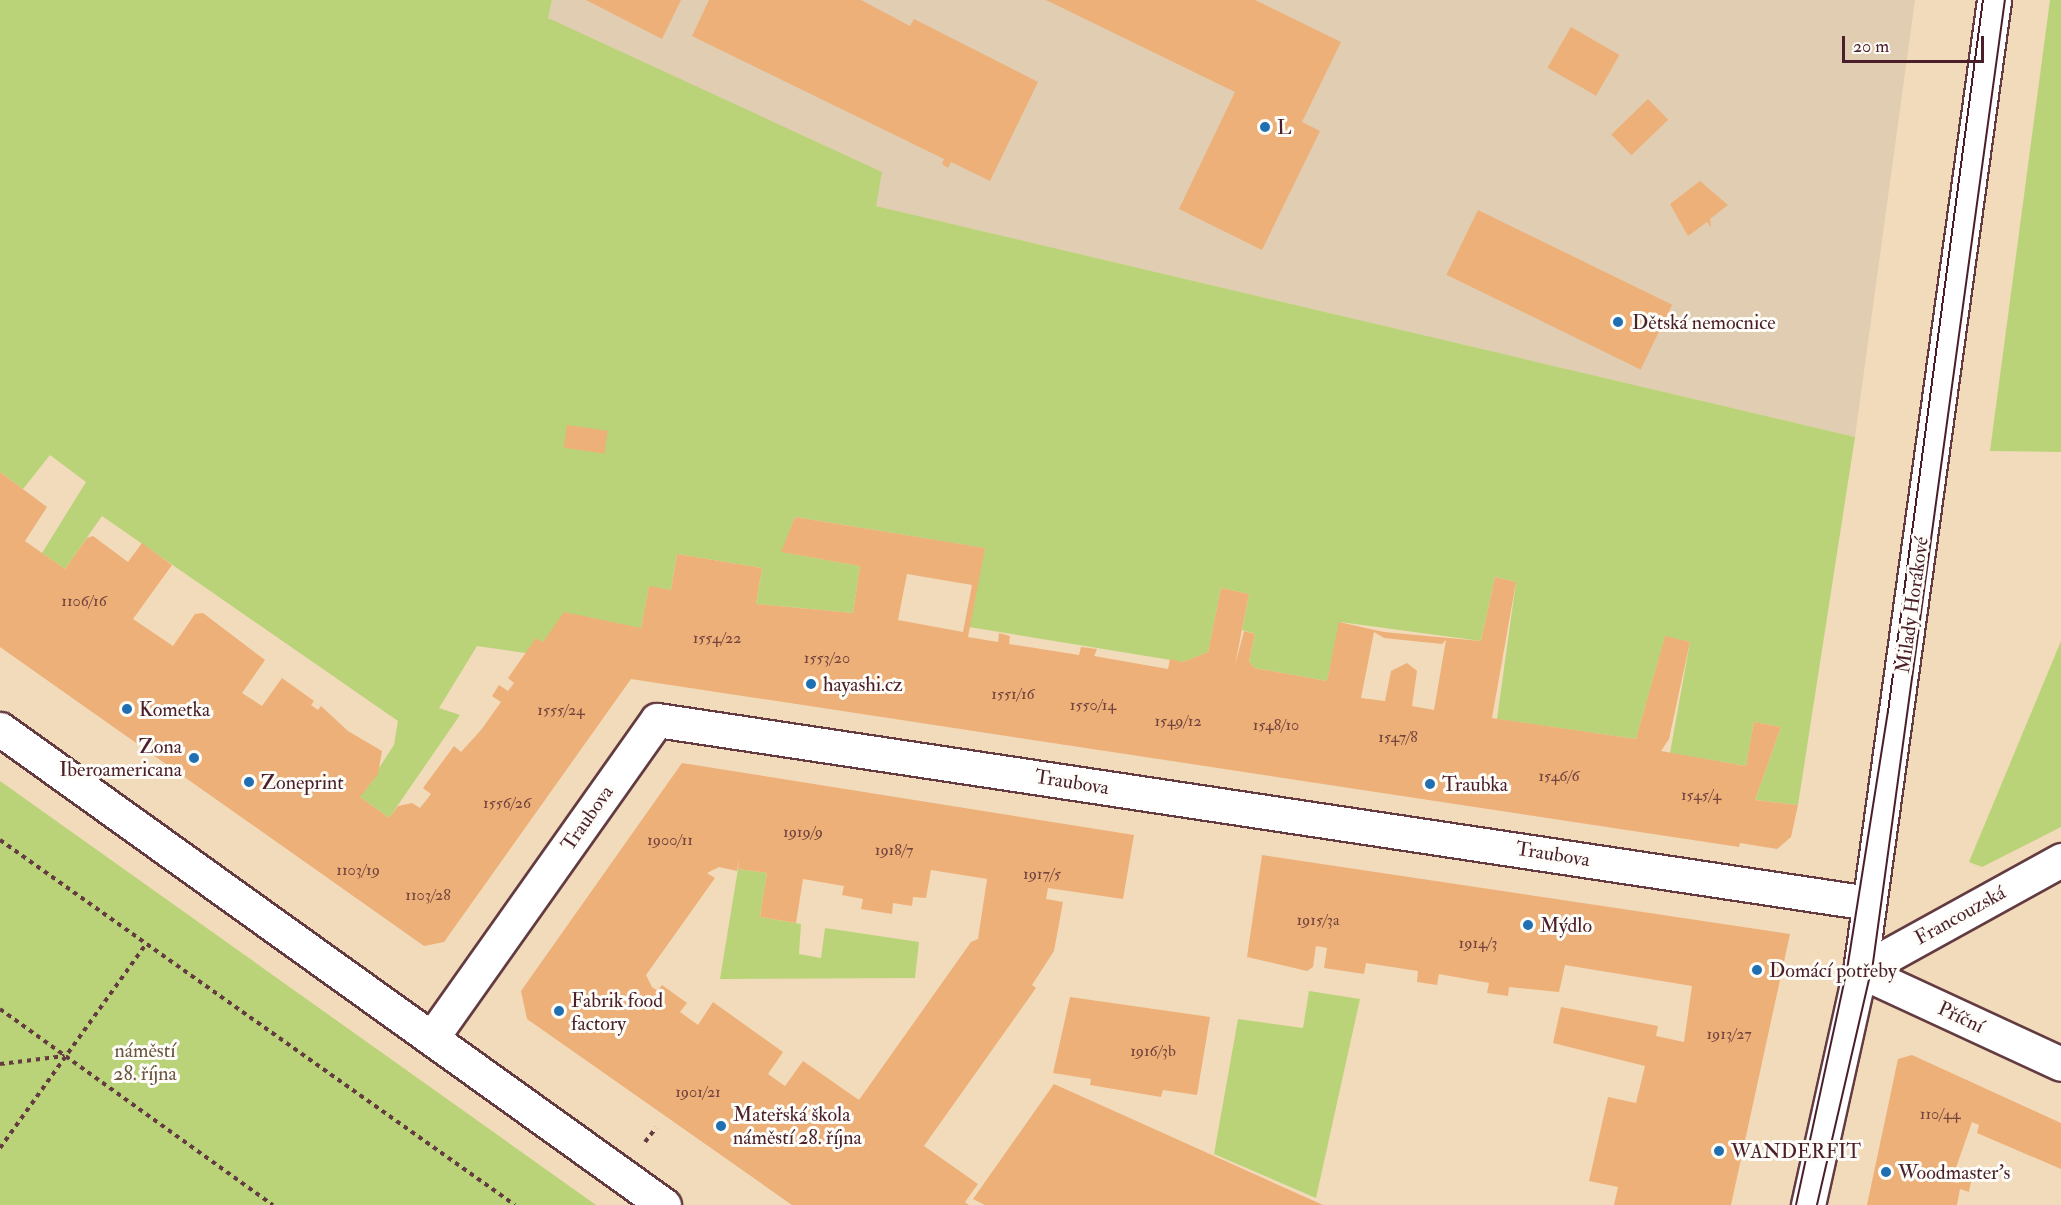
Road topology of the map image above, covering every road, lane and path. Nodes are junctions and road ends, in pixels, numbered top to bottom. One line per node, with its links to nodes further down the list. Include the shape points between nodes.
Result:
1 (1994, 0): 5 (street, Milady Horákové)
2 (0, 729): 9 (street)
3 (0, 840): 6 (path)
4 (2061, 860): 7 (street, Francouzská)
5 (1869, 903): 7 (street, Milady Horákové); 9 (street, Traubova, via 657,720)
6 (146, 944): 10 (path); 17 (path)
7 (1860, 971): 12 (street, Příční); 19 (street, Milady Horákové)
8 (0, 1009): 10 (path)
9 (433, 1035): 18 (street)
10 (65, 1056): 11 (path); 15 (path); 16 (path)
11 (0, 1064)
12 (2061, 1064)
13 (656, 1128): 14 (path)
14 (645, 1141)
15 (0, 1148)
16 (273, 1205)
17 (515, 1205)
18 (664, 1205)
19 (1808, 1205)

